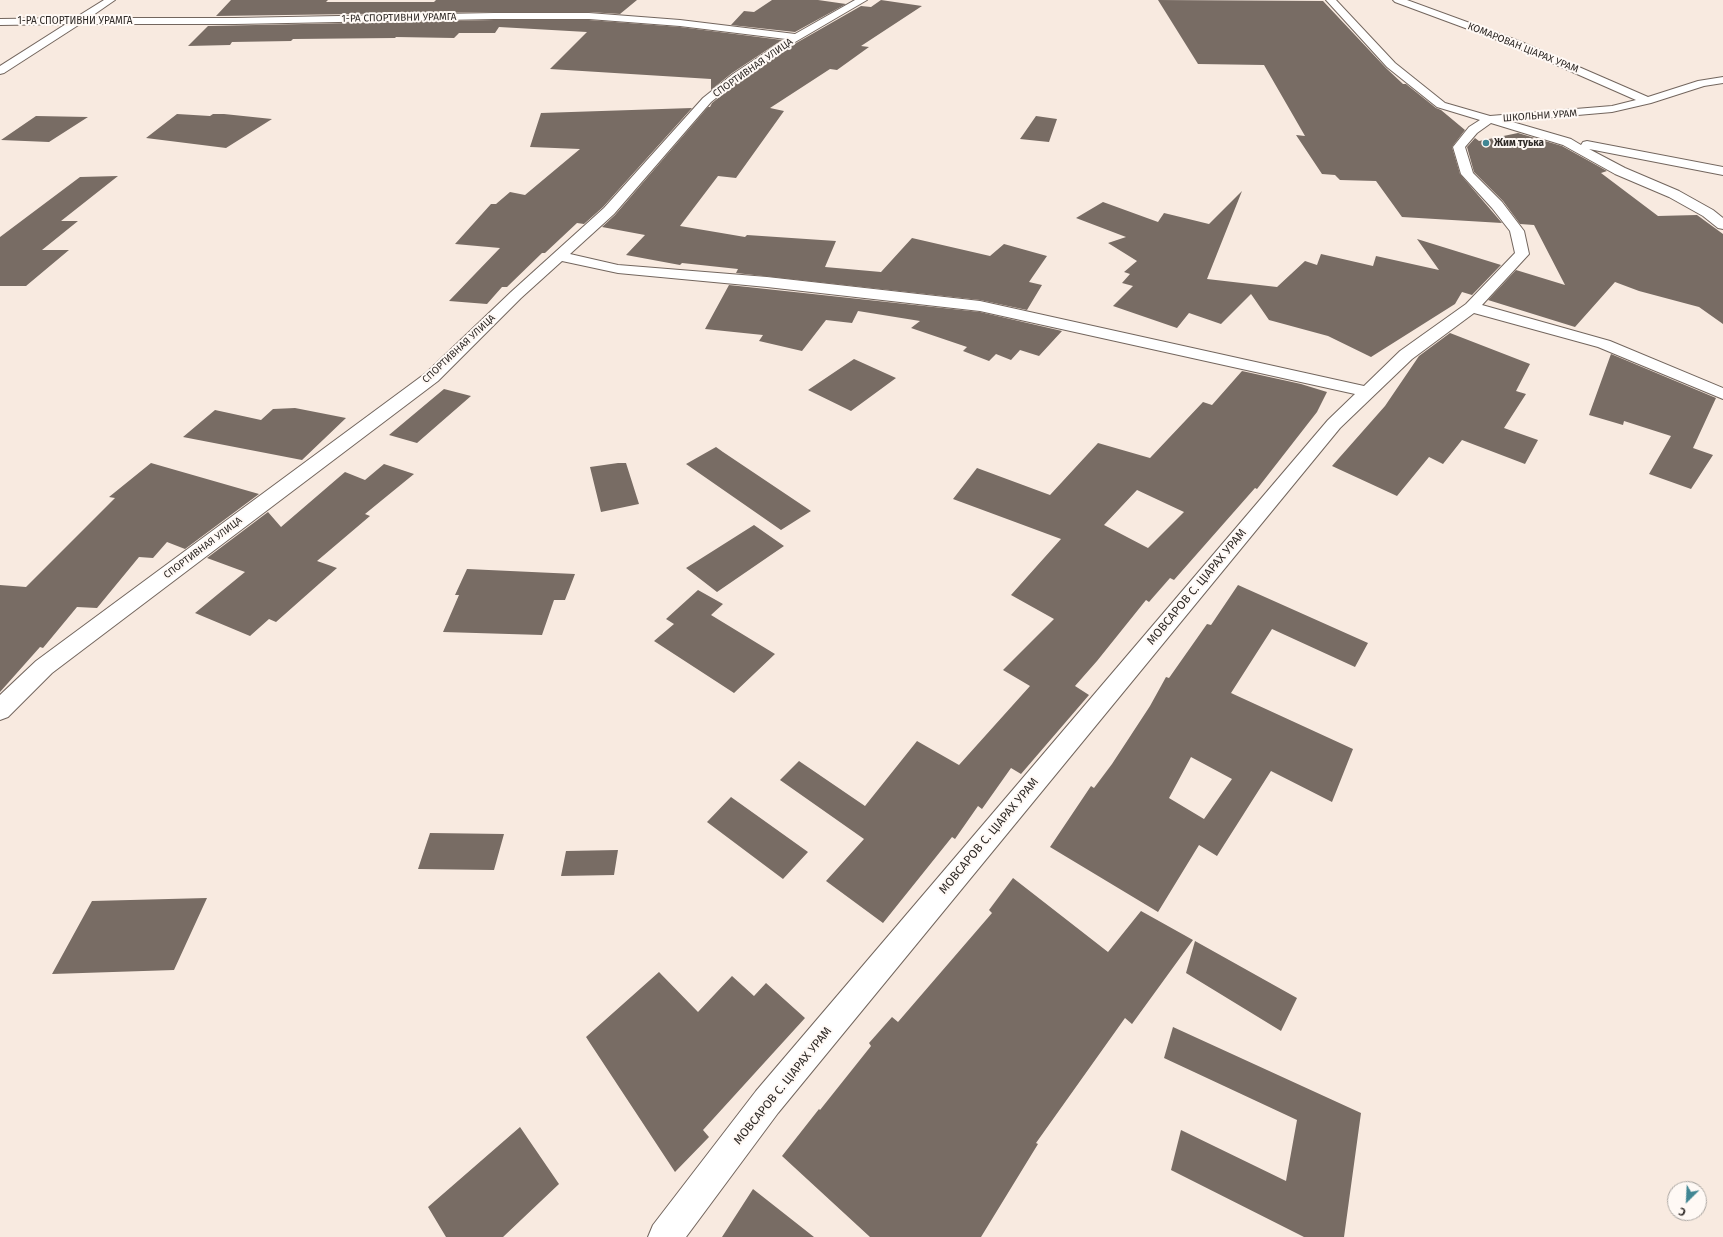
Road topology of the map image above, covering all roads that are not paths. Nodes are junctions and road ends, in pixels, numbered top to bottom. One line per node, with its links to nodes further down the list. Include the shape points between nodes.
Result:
1 (110, 0): 5 (street)
2 (862, 0): 7 (street, СПОРТИВНАЯ УЛИЦА)
3 (1331, 0): 11 (street, via 1390,65 1441,105)
4 (1398, 0): 10 (street, КОМАРОВАН ЦIАРАХ УРАМ, via 1515,43)
5 (77, 21): 6 (street, 1-РА СПОРТИВНИ УРАМГА); 7 (street, 1-РА СПОРТИВНИ УРАМГА, via 589,16); 8 (street)
6 (0, 22)
7 (797, 36): 15 (street, СПОРТИВНАЯ УЛИЦА, via 737,76 707,100 609,211)
8 (0, 71)
9 (1723, 80): 10 (street, ШКОЛЬНИ УРАМ, via 1702,83)
10 (1647, 101): 11 (street, ШКОЛЬНИ УРАМ, via 1574,113)
11 (1490, 119): 12 (street, ШКОЛЬНИ УРАМ); 16 (street, МОВСАРОВ С. ЦIАРАХ УРАМ, via 1473,130 1459,147 1467,174 1497,205 1517,231 1522,254)
12 (1567, 142): 13 (street); 14 (street, ШКОЛЬНИ УРАМ, via 1620,171 1674,194 1708,213)
13 (1723, 171)
14 (1723, 225)
15 (559, 256): 17 (street, via 618,269 767,282 980,306); 19 (street, СПОРТИВНАЯ УЛИЦА, via 432,377 44,667)
16 (1472, 307): 17 (street, МОВСАРОВ С. ЦIАРАХ УРАМ, via 1406,355); 18 (street, via 1604,344)
17 (1368, 392): 20 (street, МОВСАРОВ С. ЦIАРАХ УРАМ, via 1329,430 782,1084)
18 (1723, 394)
19 (0, 710)
20 (665, 1237)

